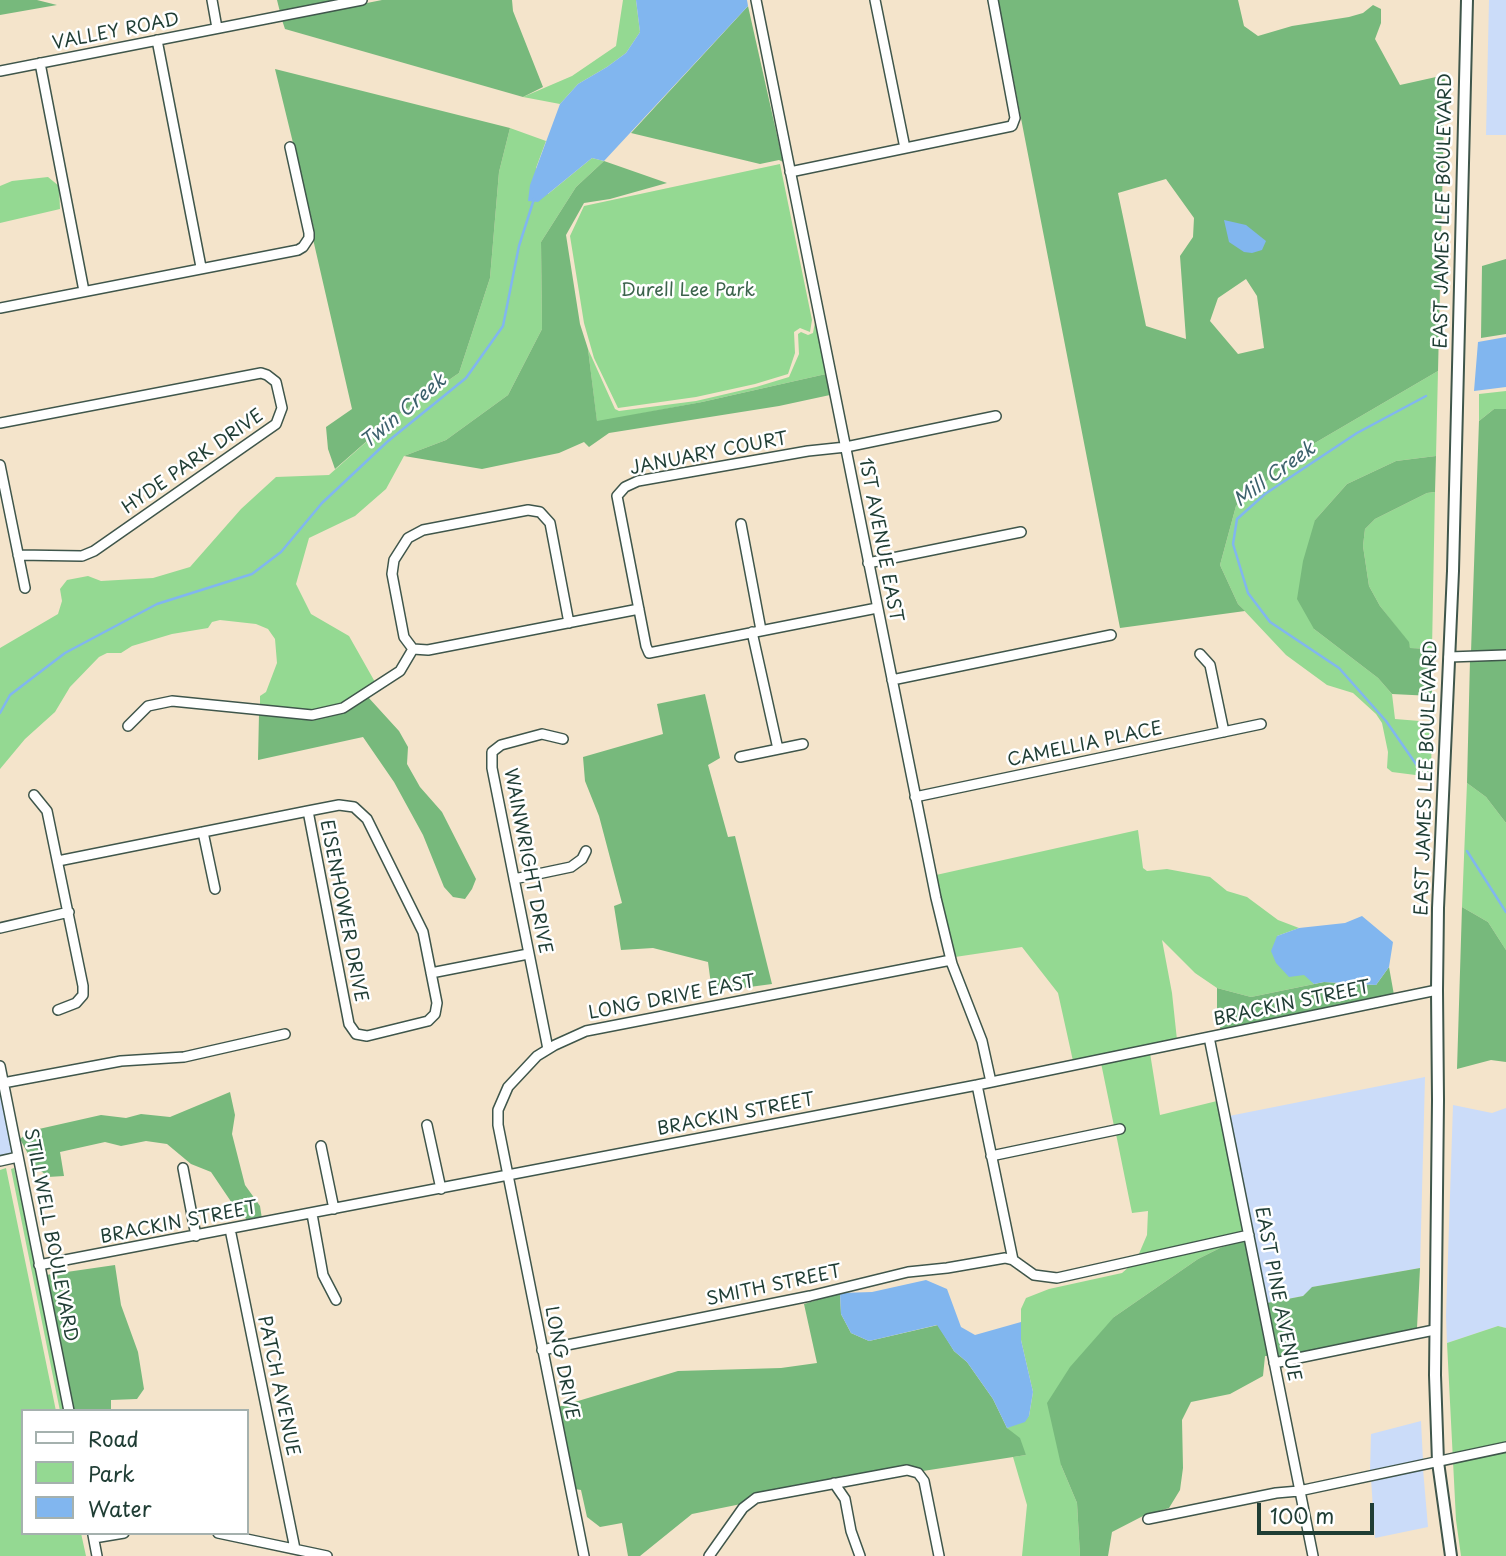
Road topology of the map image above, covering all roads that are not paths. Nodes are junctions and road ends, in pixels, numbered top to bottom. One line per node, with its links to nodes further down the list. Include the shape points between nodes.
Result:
1 (212, 0): 7 (street)
2 (362, 0): 7 (street, VALLEY ROAD)
3 (756, 0): 13 (street, 1ST AVENUE EAST)
4 (874, 0): 12 (street)
5 (993, 0): 12 (street, via 1015,118 1012,126)
6 (1467, 0): 34 (main road, EAST JAMES LEE BOULEVARD)
7 (217, 28): 8 (street, VALLEY ROAD)
8 (157, 40): 9 (street, VALLEY ROAD); 14 (street)
9 (40, 63): 10 (street, VALLEY ROAD); 15 (street)
10 (0, 71)
11 (290, 147): 14 (street, via 309,233 307,243 298,250)
12 (905, 148): 13 (street)
13 (790, 172): 19 (street, 1ST AVENUE EAST)
14 (201, 267): 15 (street)
15 (85, 291): 16 (street)
16 (0, 307)
17 (996, 416): 19 (street)
18 (0, 423): 23 (street, HYDE PARK DRIVE, via 258,374 276,382 282,408 276,424 94,551)
19 (846, 447): 24 (street, 1ST AVENUE EAST); 27 (street, JANUARY COURT, via 638,481 625,487 617,496)
20 (0, 465): 23 (street)
21 (741, 524): 29 (street)
22 (1021, 532): 24 (street)
23 (18, 555): 25 (street)
24 (868, 563): 26 (street, 1ST AVENUE EAST)
25 (25, 588)
26 (877, 608): 29 (street); 35 (street, 1ST AVENUE EAST)
27 (639, 609): 28 (street); 29 (street, JANUARY COURT, via 649,653)
28 (569, 623): 31 (street); 31 (street, via 550,523 540,512 528,510 423,530 408,538 394,560 392,574 404,637)
29 (757, 631): 41 (street)
30 (1111, 635): 35 (street)
31 (413, 649): 37 (street, via 400,671 343,708 312,715 172,701 148,706)
32 (1200, 654): 38 (street, via 1210,665)
33 (1506, 655): 34 (street)
34 (1449, 657): 56 (main road, EAST JAMES LEE BOULEVARD)
35 (892, 680): 44 (street, 1ST AVENUE EAST)
36 (1261, 724): 38 (street, CAMELLIA PLACE)
37 (128, 726)
38 (1224, 732): 44 (street, CAMELLIA PLACE)
39 (563, 739): 49 (street, WAINWRIGHT DRIVE, via 542,734 501,745 492,752)
40 (803, 744): 41 (street)
41 (778, 749): 42 (street)
42 (740, 757)
43 (34, 795): 48 (street, via 47,811)
44 (915, 797): 54 (street, 1ST AVENUE EAST)
45 (307, 811): 46 (street, EISENHOWER DRIVE); 55 (street, EISENHOWER DRIVE, via 354,807 367,819 423,932); 55 (street, EISENHOWER DRIVE, via 349,1024 356,1034 367,1036 428,1021 437,1003)
46 (203, 832): 48 (street, EISENHOWER DRIVE); 50 (street)
47 (586, 851): 49 (street, via 570,867)
48 (58, 862): 51 (street)
49 (514, 879): 53 (street, WAINWRIGHT DRIVE)
50 (215, 888)
51 (69, 912): 52 (street); 57 (street, via 83,995)
52 (0, 928)
53 (528, 954): 55 (street); 60 (street, WAINWRIGHT DRIVE)
54 (951, 960): 60 (street, LONG DRIVE EAST, via 596,1028); 62 (street, 1ST AVENUE EAST, via 982,1041)
55 (431, 973)
56 (1437, 990): 59 (street, BRACKIN STREET); 82 (main road, EAST JAMES LEE BOULEVARD)
57 (58, 1010)
58 (285, 1034): 63 (street, via 184,1057 121,1061)
59 (1209, 1037): 62 (street, BRACKIN STREET); 77 (street, EAST PINE AVENUE)
60 (548, 1049): 72 (street, LONG DRIVE EAST, via 520,1073 501,1100 498,1125)
61 (0, 1066): 63 (street, STILLWELL BOULEVARD)
62 (991, 1082): 64 (street, BRACKIN STREET)
63 (3, 1083): 69 (street, STILLWELL BOULEVARD)
64 (977, 1085): 68 (street); 72 (street, BRACKIN STREET)
65 (427, 1125): 73 (street)
66 (1119, 1129): 68 (street)
67 (321, 1146): 74 (street)
68 (991, 1156): 79 (street)
69 (18, 1157): 70 (street); 80 (street, STILLWELL BOULEVARD)
70 (0, 1161)
71 (183, 1168): 78 (street)
72 (508, 1176): 73 (street, BRACKIN STREET); 83 (street, LONG DRIVE)
73 (440, 1189): 74 (street, BRACKIN STREET)
74 (334, 1209): 75 (street, BRACKIN STREET)
75 (312, 1214): 76 (street, BRACKIN STREET); 81 (street, via 323,1275)
76 (230, 1229): 78 (street, BRACKIN STREET); 93 (street, PATCH AVENUE)
77 (1249, 1235): 79 (street, via 1052,1278 1034,1275); 84 (street, EAST PINE AVENUE)
78 (196, 1236): 80 (street, BRACKIN STREET)
79 (1013, 1260): 83 (street, SMITH STREET, via 908,1272)
80 (39, 1265): 85 (street, STILLWELL BOULEVARD)
81 (336, 1300)
82 (1434, 1330): 84 (street); 87 (main road, EAST JAMES LEE BOULEVARD)
83 (542, 1350): 96 (street, LONG DRIVE)
84 (1274, 1363): 89 (street, EAST PINE AVENUE)
85 (69, 1409)
86 (1506, 1447): 87 (street)
87 (1438, 1462): 89 (street); 101 (main road, EAST JAMES LEE BOULEVARD)
88 (834, 1483): 97 (street, via 749,1502); 98 (street, via 845,1499); 99 (street, via 906,1469 918,1473 924,1481)
89 (1299, 1491): 90 (street); 100 (street, EAST PINE AVENUE)
90 (1147, 1519)
91 (228, 1535): 93 (street)
92 (93, 1536): 94 (street)
93 (295, 1549): 95 (street)
94 (97, 1556)
95 (327, 1556)
96 (584, 1556)
97 (709, 1556)
98 (860, 1556)
99 (939, 1556)
100 (1313, 1556)
101 (1451, 1556)

